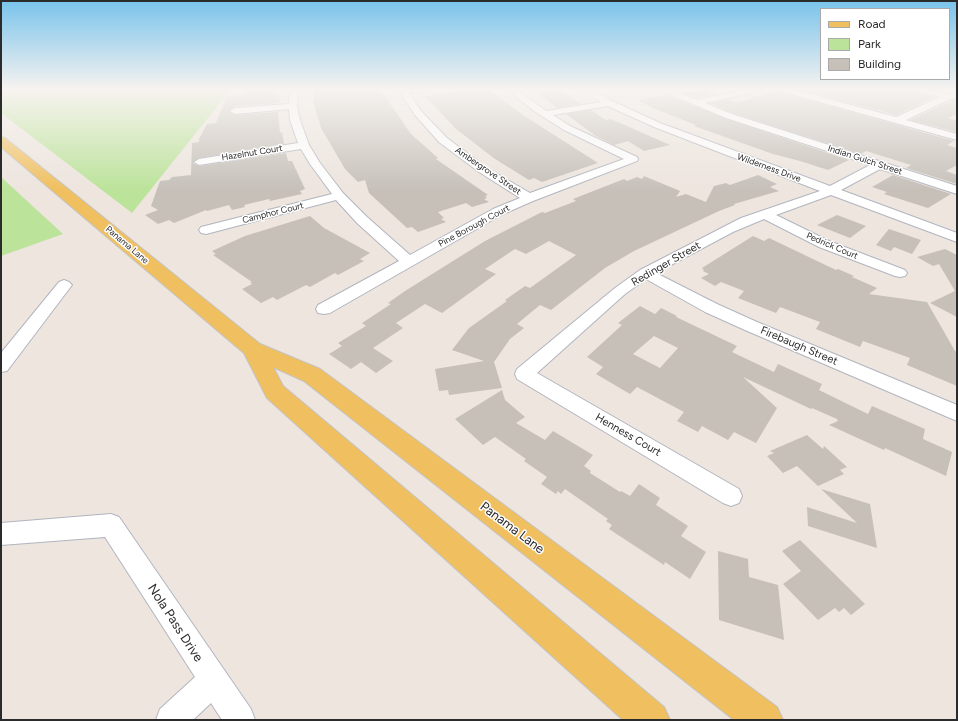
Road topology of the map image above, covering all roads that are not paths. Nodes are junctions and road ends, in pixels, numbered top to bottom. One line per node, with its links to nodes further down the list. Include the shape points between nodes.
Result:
1 (297, 123): 9 (street)
2 (427, 123): 15 (street, Ambergrove Street, via 443,140 483,170)
3 (560, 123): 15 (street, Pine Borough Court, via 633,160)
4 (653, 123): 13 (street, Wilderness Drive)
5 (753, 123): 11 (street, Indian Gulch Street)
6 (908, 123): 7 (street)
7 (957, 136)
8 (1, 141): 24 (main road, Panama Lane)
9 (304, 145): 10 (street, Hazelnut Court); 14 (street, via 314,164)
10 (199, 162)
11 (879, 165): 12 (street, Indian Gulch Street); 13 (street, Redinger Street)
12 (957, 190)
13 (830, 191): 16 (street, Redinger Street); 18 (street, Wilderness Drive)
14 (339, 196): 17 (street, Camphor Court); 19 (street)
15 (529, 198): 19 (street, Pine Borough Court)
16 (766, 214): 20 (street, Redinger Street, via 728,229); 21 (street, Pedrick Court, via 824,244)
17 (206, 230)
18 (957, 238)
19 (408, 261): 23 (street, Pine Borough Court)
20 (645, 273): 27 (street, Redinger Street, via 620,291); 28 (street, Firebaugh Street, via 751,326)
21 (900, 273)
22 (64, 285): 25 (street)
23 (324, 309)
24 (252, 350): 34 (main road, Panama Lane, via 275,392); 35 (main road, Panama Lane, via 312,375)
25 (7, 352): 26 (street)
26 (1, 366)
27 (524, 374): 29 (street, Henness Court)
28 (957, 413)
29 (731, 496)
30 (1, 534): 31 (street, Nola Pass Drive, via 111,525)
31 (213, 681): 32 (street); 33 (street, Nola Pass Drive)
32 (171, 720)
33 (240, 720)
34 (652, 720)
35 (764, 720)

